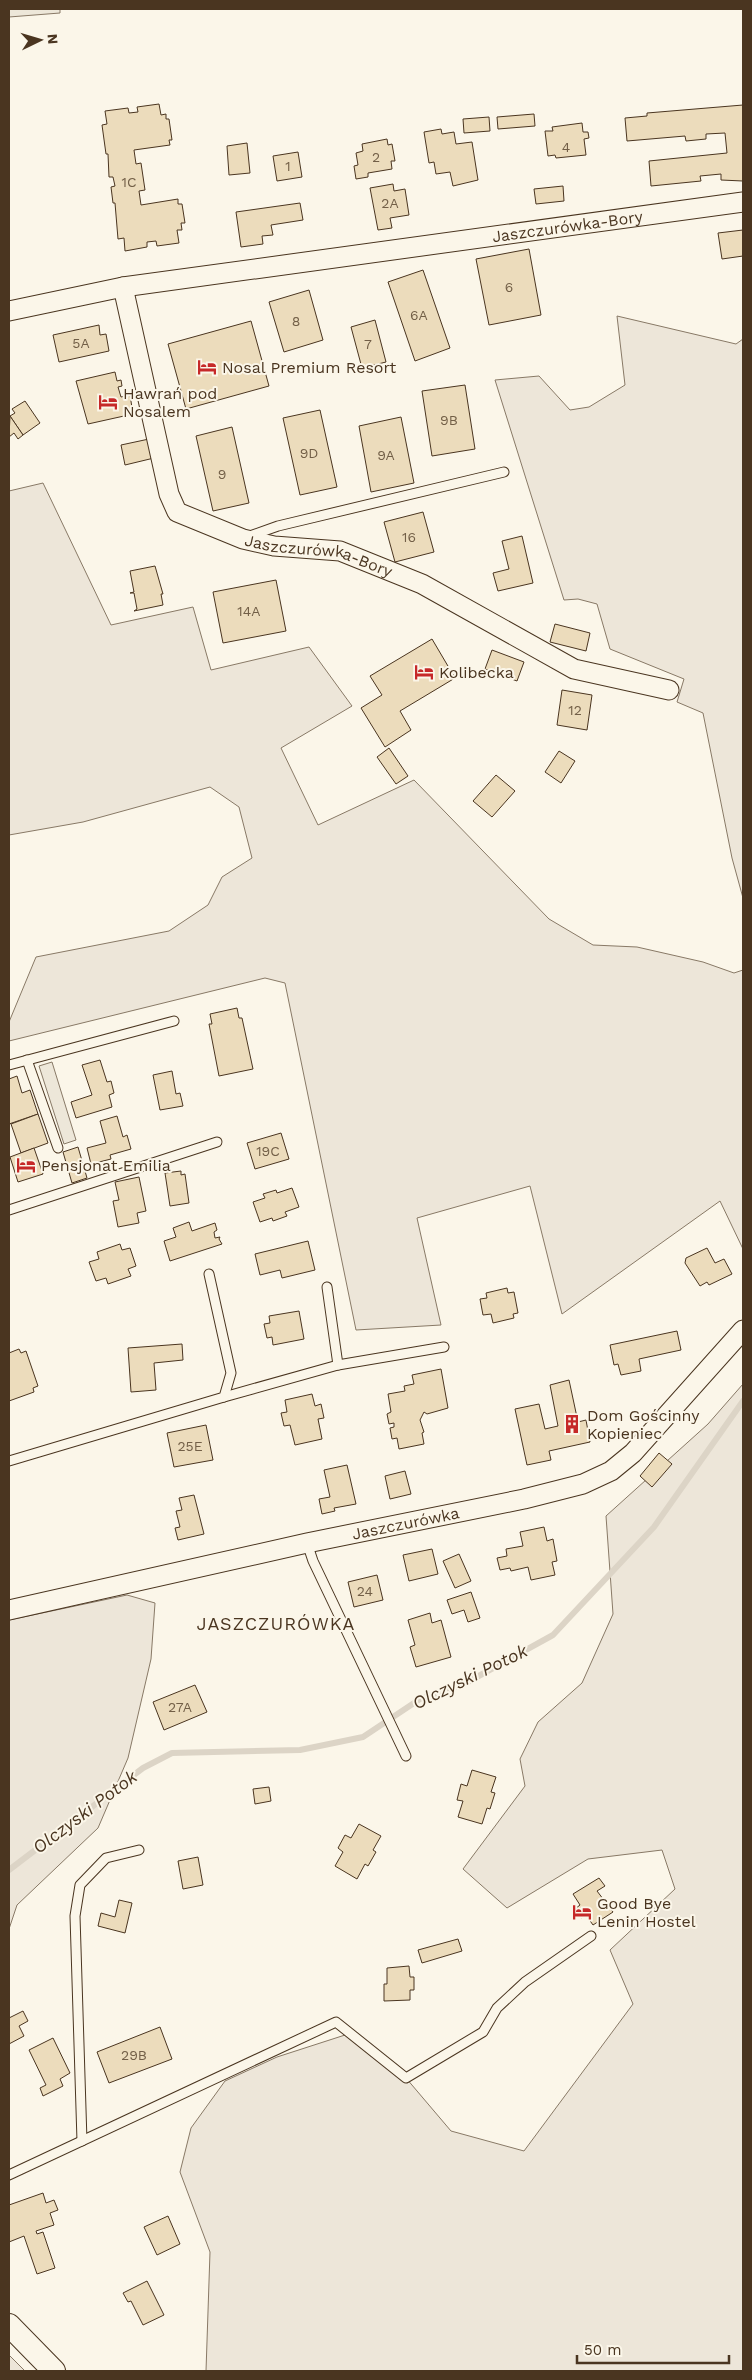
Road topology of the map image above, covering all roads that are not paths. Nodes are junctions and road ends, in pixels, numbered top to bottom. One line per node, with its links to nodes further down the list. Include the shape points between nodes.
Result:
1 (743, 202): 2 (street, Jaszczurówka-Bory)
2 (123, 287): 3 (street, Jaszczurówka-Bory); 5 (street, Jaszczurówka-Bory, via 169,494 177,512)
3 (9, 311)
4 (504, 472): 5 (lane, via 278,526)
5 (242, 539): 6 (street, Jaszczurówka-Bory, via 274,546 340,550 422,584 574,669)
6 (669, 690)
7 (174, 1020): 8 (lane)
8 (27, 1060): 9 (lane); 11 (lane)
9 (9, 1064)
10 (217, 1142): 12 (lane)
11 (58, 1148)
12 (9, 1210)
13 (209, 1274): 18 (lane, via 231,1373)
14 (327, 1286): 17 (lane)
15 (743, 1330): 20 (street, Jaszczurówka, via 646,1440 621,1464 597,1478 550,1493)
16 (444, 1347): 17 (lane)
17 (338, 1365): 18 (lane)
18 (224, 1397): 19 (lane)
19 (9, 1461)
20 (307, 1543): 21 (street, Jaszczurówka); 22 (lane)
21 (9, 1610)
22 (406, 1756)
23 (139, 1850): 25 (lane, via 106,1858 80,1885 75,1916)
24 (591, 1936): 25 (lane, via 525,1982 497,2008 483,2032 406,2078 336,2022)
25 (82, 2141): 26 (lane)
26 (9, 2175)
27 (9, 2325): 28 (street)
28 (54, 2371)

